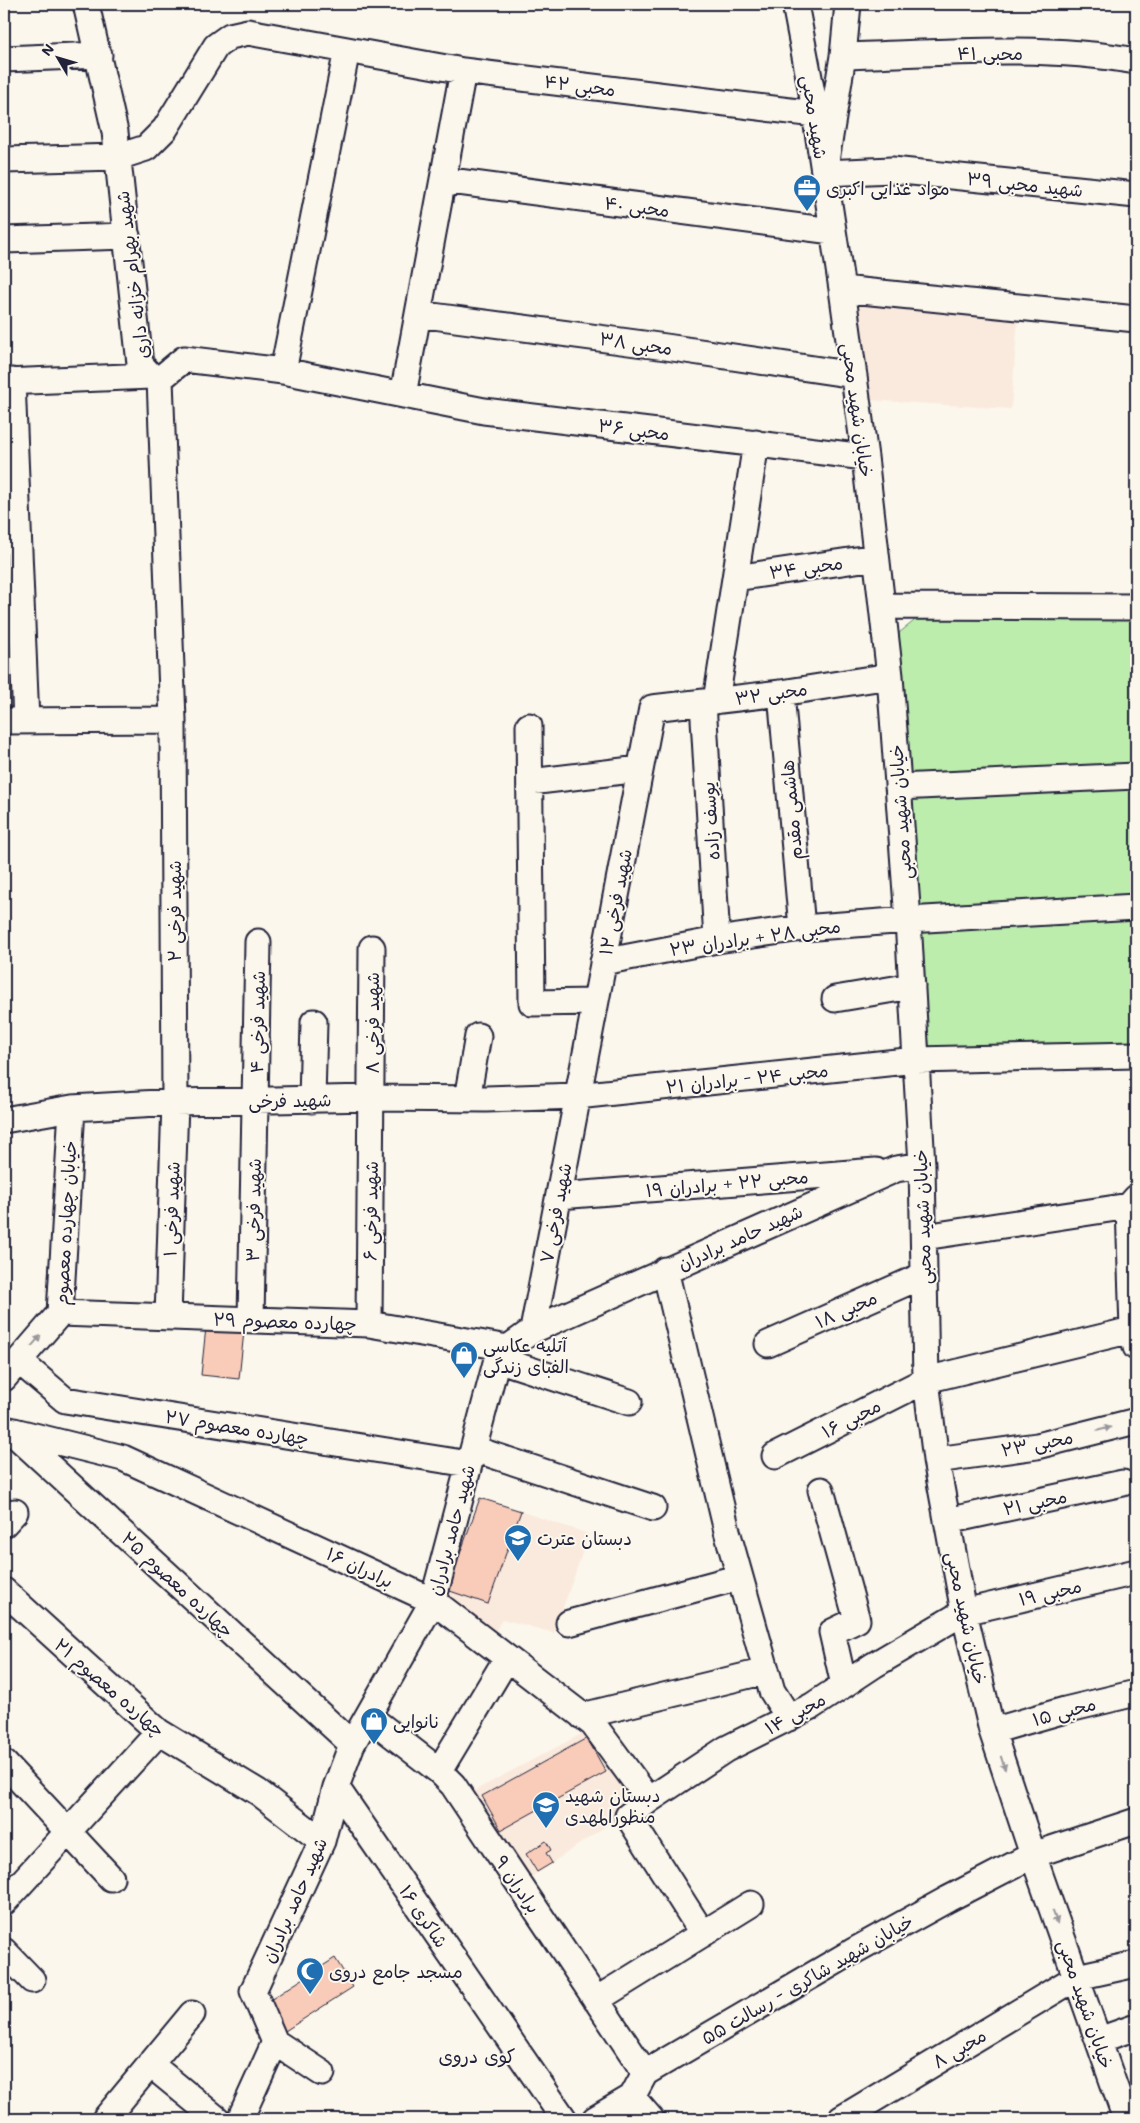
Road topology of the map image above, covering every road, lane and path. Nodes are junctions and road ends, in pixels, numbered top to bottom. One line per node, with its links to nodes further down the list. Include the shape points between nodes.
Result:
1 (86, 4): 5 (street, شهید بهرام خزانه داری)
2 (795, 4): 10 (street, شهید محبی)
3 (848, 4): 6 (street)
4 (347, 50): 9 (street, محبی ۴۲); 11 (street, محبی ۴۲, via 248,32 230,36 216,46 166,129 146,148); 22 (street)
5 (99, 55): 7 (street); 11 (street, شهید بهرام خزانه داری)
6 (843, 56): 8 (street, محبی ۴۱, via 981,52 1093,54); 13 (street)
7 (4, 59)
8 (1136, 61)
9 (463, 71): 10 (street, محبی ۴۲); 14 (street)
10 (815, 114): 13 (street, شهید محبی)
11 (118, 156): 12 (street, محبی ۴۲); 17 (street, شهید بهرام خزانه داری)
12 (4, 160)
13 (824, 173): 15 (street, شهید محبی ۳۹, via 892,170); 16 (street, شهید محبی)
14 (442, 180): 16 (street, محبی ۴۰); 20 (street)
15 (1136, 195)
16 (832, 231): 19 (street, شهید محبی)
17 (127, 236): 18 (street); 24 (street, شهید بهرام خزانه داری, via 140,364)
18 (4, 240)
19 (842, 289): 21 (street); 23 (street, خیابان شهید محبی)
20 (418, 314): 23 (street, محبی ۳۸, via 666,346); 26 (street)
21 (1136, 319)
22 (283, 371): 24 (street, محبی ۳۶, via 184,359); 26 (street, محبی ۳۶)
23 (854, 375): 28 (street, خیابان شهید محبی)
24 (155, 378): 25 (street); 37 (street, شهید بهرام خزانه داری)
25 (8, 381): 38 (street)
26 (403, 395): 27 (street, محبی ۳۶, via 484,411)
27 (756, 443): 28 (street, محبی ۳۶); 30 (street, یوسف زاده)
28 (865, 457): 29 (street, خیابان شهید محبی)
29 (876, 557): 30 (street, محبی ۳۴); 31 (street, خیابان شهید محبی)
30 (735, 578): 35 (street, یوسف زاده)
31 (882, 606): 32 (street); 33 (street, خیابان شهید محبی)
32 (1136, 607)
33 (890, 676): 34 (street, محبی ۳۲); 43 (street, خیابان شهید محبی)
34 (781, 693): 35 (street, محبی ۳۲); 46 (street, هاشمی مقدم)
35 (709, 702): 36 (street, محبی ۳۲); 47 (street, یوسف زاده)
36 (652, 708): 40 (street, شهید فرخی ۱۲)
37 (173, 720): 38 (street); 63 (street, شهید فرخی ۲)
38 (15, 721)
39 (529, 726): 42 (street)
40 (640, 769): 42 (street); 50 (street, شهید فرخی ۱۲)
41 (1136, 776): 43 (street)
42 (530, 782): 53 (street, via 532,1003)
43 (898, 787): 45 (street, خیابان شهید محبی)
44 (1136, 907): 45 (street, محبی ۲۸ + برادران ۲۳)
45 (908, 920): 46 (street, محبی ۲۸ + برادران ۲۳); 51 (street, خیابان شهید محبی)
46 (802, 928): 47 (street, محبی ۲۸ + برادران ۲۳)
47 (717, 940): 50 (street, محبی ۲۸ + برادران ۲۳)
48 (258, 942): 62 (street, شهید فرخی ۴)
49 (372, 948): 59 (street, شهید فرخی ۸)
50 (603, 962): 53 (street, شهید فرخی ۱۲)
51 (912, 986): 52 (street); 57 (street, خیابان شهید محبی)
52 (835, 999)
53 (595, 1002): 58 (street, شهید فرخی ۱۲)
54 (314, 1022): 61 (street)
55 (478, 1036): 60 (street)
56 (1136, 1055): 57 (street, محبی ۲۴ - برادران ۲۱)
57 (916, 1060): 58 (street, محبی ۲۴ - برادران ۲۱); 66 (street, خیابان شهید محبی)
58 (578, 1096): 60 (street, شهید فرخی); 68 (street, شهید فرخی ۷)
59 (372, 1098): 60 (street, شهید فرخی); 61 (street, شهید فرخی); 76 (street, شهید فرخی ۶)
60 (467, 1099)
61 (312, 1100): 62 (street, شهید فرخی)
62 (256, 1101): 63 (street, شهید فرخی); 75 (street, شهید فرخی ۳)
63 (175, 1102): 64 (street, شهید فرخی); 74 (street, شهید فرخی ۱)
64 (72, 1108): 65 (street, شهید فرخی); 73 (street, خیابان چهارده معصوم)
65 (4, 1120)
66 (922, 1165): 67 (street, شهید حامد برادران); 70 (street, خیابان شهید محبی)
67 (896, 1169): 68 (street, محبی ۲۲ + برادران ۱۹); 71 (street, شهید حامد برادران)
68 (559, 1196): 77 (street, شهید فرخی ۷)
69 (1134, 1203): 70 (street); 78 (street)
70 (924, 1237): 72 (street, خیابان شهید محبی)
71 (665, 1270): 77 (street, شهید حامد برادران); 94 (street)
72 (924, 1275): 79 (street, محبی ۱۸); 82 (street, خیابان شهید محبی)
73 (60, 1313): 74 (street, چهارده معصوم ۲۹); 81 (street, خیابان چهارده معصوم, one-way to 73)
74 (168, 1317): 75 (street, چهارده معصوم ۲۹)
75 (251, 1320): 76 (street, چهارده معصوم ۲۹)
76 (369, 1324): 80 (street, چهارده معصوم ۲۹)
77 (533, 1330): 80 (street, شهید حامد برادران)
78 (1135, 1335): 82 (street, محبی ۱۶)
79 (768, 1344)
80 (503, 1353): 83 (street, چهارده معصوم ۲۹); 86 (street, شهید حامد برادران)
81 (11, 1370): 86 (street, چهارده معصوم ۲۷, via 65,1400)
82 (926, 1380): 87 (street, محبی ۱۶); 88 (street, خیابان شهید محبی)
83 (629, 1402)
84 (1136, 1421): 88 (street, محبی ۲۳, one-way to 84, via 1037,1446)
85 (7, 1426): 96 (street, برادران ۱۶, via 123,1458); 108 (street, چهارده معصوم ۲۵)
86 (471, 1456): 91 (street, چهارده معصوم ۲۷); 96 (street, شهید حامد برادران)
87 (775, 1456)
88 (936, 1460): 92 (street, خیابان شهید محبی)
89 (1123, 1483): 92 (street, محبی ۲۱)
90 (821, 1490): 101 (street, via 857,1620 832,1632)
91 (653, 1508)
92 (947, 1521): 97 (street, خیابان شهید محبی)
93 (1136, 1572): 97 (street, محبی ۱۹)
94 (740, 1577): 98 (street); 100 (street)
95 (4, 1591): 107 (street, چهارده معصوم ۲۱)
96 (433, 1601): 99 (street, برادران ۱۶); 103 (street, شهید حامد برادران)
97 (964, 1612): 101 (street, محبی ۱۴); 106 (street, خیابان شهید محبی)
98 (569, 1623)
99 (507, 1658): 104 (street, برادران ۱۶); 110 (street)
100 (766, 1671): 104 (street); 105 (street, via 772,1691)
101 (844, 1685): 105 (street, محبی ۱۴)
102 (1136, 1693): 106 (street, محبی ۱۵)
103 (368, 1716): 108 (street, شهید حامد برادران); 110 (street, برادران ۹)
104 (582, 1716): 112 (street, برادران ۱۶, via 593,1724)
105 (789, 1718): 112 (street, محبی ۱۴, via 726,1749)
106 (992, 1731): 116 (street, خیابان شهید محبی, one-way to 116)
107 (159, 1732): 114 (street); 115 (street, چهارده معصوم ۲۱, via 258,1792)
108 (352, 1744): 111 (street, شهید حامد برادران)
109 (4, 1763): 114 (street)
110 (440, 1771): 125 (street, برادران ۹, via 453,1785)
111 (336, 1787): 115 (street, شهید حامد برادران); 138 (street, شاکری ۱۶)
112 (649, 1800): 120 (street, محبی ۱۴, via 628,1816)
113 (1136, 1821): 116 (street, خیابان شهید شاکری - رسالت ۵۵)
114 (68, 1833): 117 (street); 118 (street)
115 (322, 1841): 129 (street, شهید حامد برادران, via 253,1991)
116 (1033, 1855): 123 (street, خیابان شهید محبی, one-way to 123); 132 (street, خیابان شهید شاکری - رسالت ۵۵, via 852,1952)
117 (111, 1878)
118 (4, 1902)
119 (751, 1904): 120 (street)
120 (703, 1934): 125 (street)
121 (4, 1951): 124 (street)
122 (1136, 1964): 123 (street, محبی ۸)
123 (1077, 1977): 128 (street, خیابان شهید محبی); 141 (street, محبی ۸)
124 (32, 1980)
125 (596, 2000): 132 (street, برادران ۹)
126 (192, 2014): 130 (street)
127 (1136, 2027): 128 (street)
128 (1099, 2040): 133 (street, خیابان شهید محبی)
129 (275, 2042): 131 (street); 137 (street)
130 (150, 2064): 135 (street); 136 (street)
131 (322, 2073)
132 (645, 2074): 134 (street)
133 (1127, 2090): 142 (street, خیابان شهید محبی)
134 (632, 2097): 139 (street); 140 (street)
135 (105, 2119)
136 (217, 2119)
137 (240, 2119)
138 (564, 2119)
139 (595, 2119)
140 (651, 2119)
141 (842, 2119)
142 (1126, 2119)

